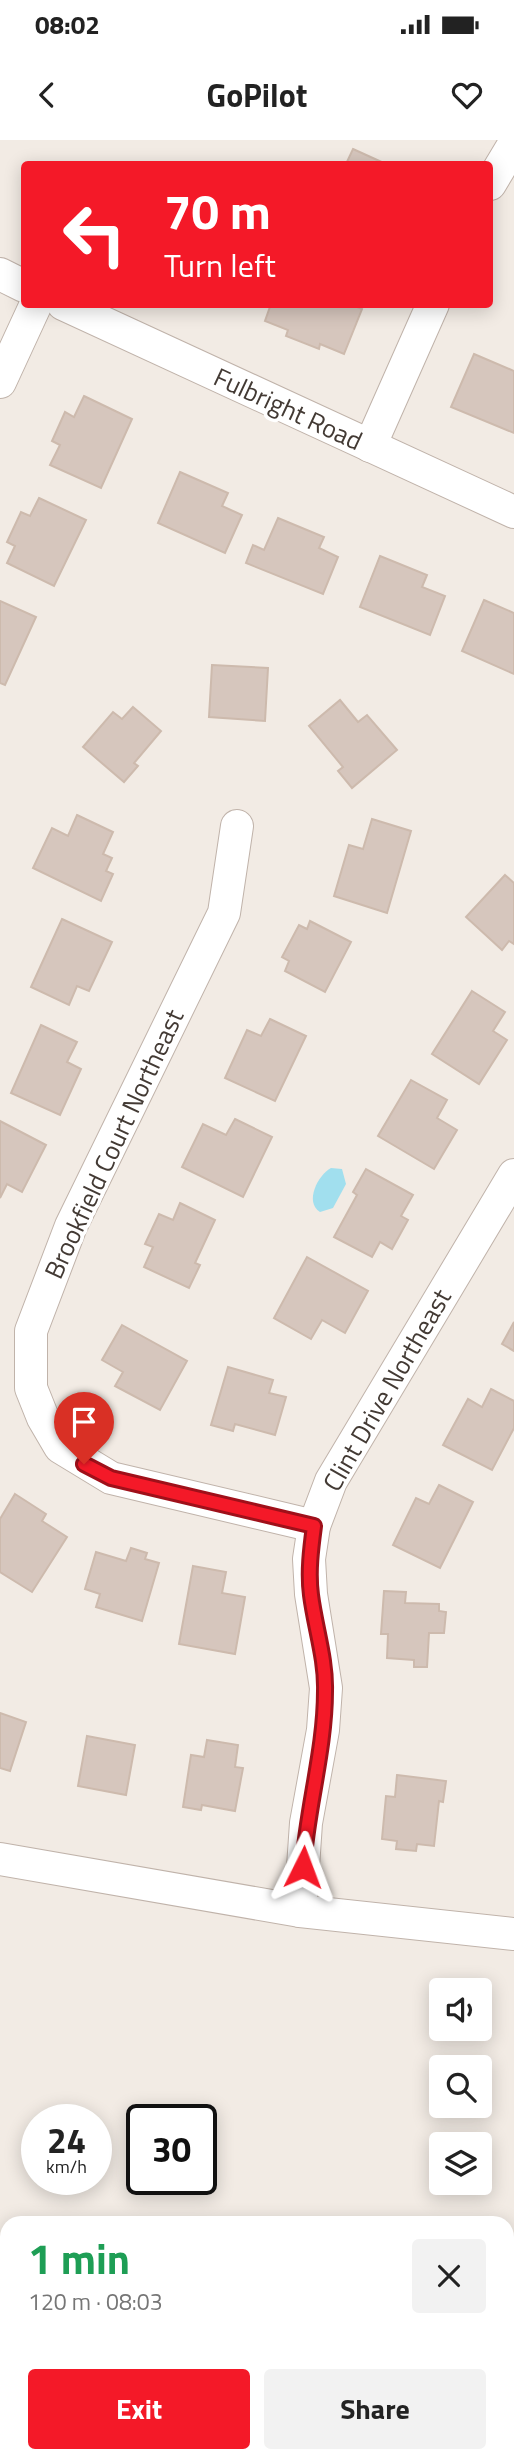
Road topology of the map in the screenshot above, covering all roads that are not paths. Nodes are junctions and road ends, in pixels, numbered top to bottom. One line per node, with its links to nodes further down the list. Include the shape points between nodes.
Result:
1 (514, 144): 2 (street)
2 (493, 179)
3 (0, 274): 4 (street)
4 (21, 284)
5 (34, 308): 8 (street)
6 (72, 308): 9 (street, Fulbright Road)
7 (431, 308): 9 (street)
8 (0, 382)
9 (370, 446): 10 (street, Fulbright Road)
10 (514, 512)
11 (237, 826): 13 (street, Brookfield Court Northeast, via 224,913 71,1226 31,1331 31,1388 60,1447 111,1478)
12 (514, 1175): 13 (street, Clint Drive Northeast, via 331,1481)
13 (314, 1526): 15 (street, Clint Drive Northeast, via 309,1559 311,1594 326,1688 306,1823)
14 (0, 1859): 15 (street)
15 (300, 1911): 16 (street)
16 (514, 1934)

